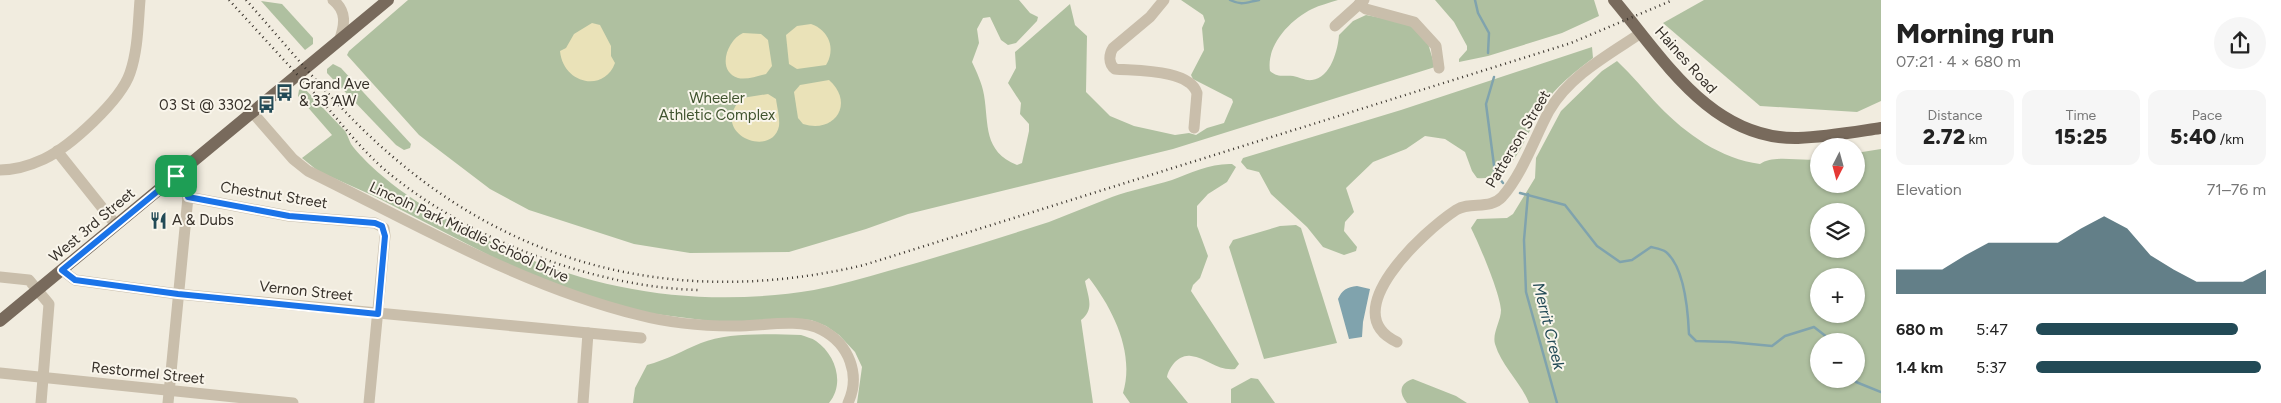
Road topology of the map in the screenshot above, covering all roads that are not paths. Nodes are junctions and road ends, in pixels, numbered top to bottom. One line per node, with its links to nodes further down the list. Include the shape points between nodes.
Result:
1 (140, 0): 8 (street)
2 (149, 0): 8 (street)
3 (333, 0): 11 (street, via 344,14 344,30)
4 (388, 0): 11 (main road, West 3rd Street)
5 (1164, 0): 14 (street, via 1150,17 1113,48 1110,61 1114,69 1160,72 1187,81 1197,93)
6 (1614, 0): 10 (main road, Haines Road)
7 (1361, 2): 9 (street); 12 (street, via 1366,10 1414,22 1436,46)
8 (138, 20): 16 (street, via 134,59 122,90 107,108)
9 (1335, 26)
10 (1641, 33): 15 (main road, Haines Road, via 1673,73 1708,107 1758,132 1796,138); 29 (street, Patterson Street, via 1569,85 1550,109 1502,197 1489,205 1464,206 1435,225 1383,284 1375,305 1376,320 1380,331)
11 (339, 41): 13 (main road, West 3rd Street)
12 (1439, 68)
13 (253, 113): 18 (main road, West 3rd Street); 38 (street, Lincoln Park Middle School Drive, via 308,171 525,278 565,294 664,320 730,326 815,326 837,340 847,354 855,381)
14 (1194, 128)
15 (1881, 128)
16 (58, 151): 17 (street, via 24,166); 20 (street)
17 (0, 170)
18 (176, 176): 19 (street, via 187,190); 20 (main road, West 3rd Street)
19 (188, 197): 24 (street); 25 (street, Chestnut Street, via 289,216 375,223 384,228)
20 (116, 225): 21 (main road, West 3rd Street)
21 (62, 270): 23 (main road, West 3rd Street); 24 (street, Vernon Street, via 75,280)
22 (0, 276): 23 (street, via 29,280)
23 (38, 290): 26 (main road, West 3rd Street); 31 (street, via 50,306)
24 (178, 294): 25 (street, Vernon Street); 32 (street)
25 (378, 314): 27 (street, Vernon Street); 36 (street)
26 (0, 321)
27 (588, 333): 28 (street, Vernon Street); 37 (street)
28 (641, 338)
29 (1397, 342)
30 (0, 374): 31 (street, Restormel Street)
31 (44, 377): 32 (street, Restormel Street); 33 (street)
32 (169, 391): 34 (street); 35 (street, Restormel Street)
33 (41, 403)
34 (168, 403)
35 (293, 403)
36 (369, 403)
37 (583, 403)
38 (848, 403)

